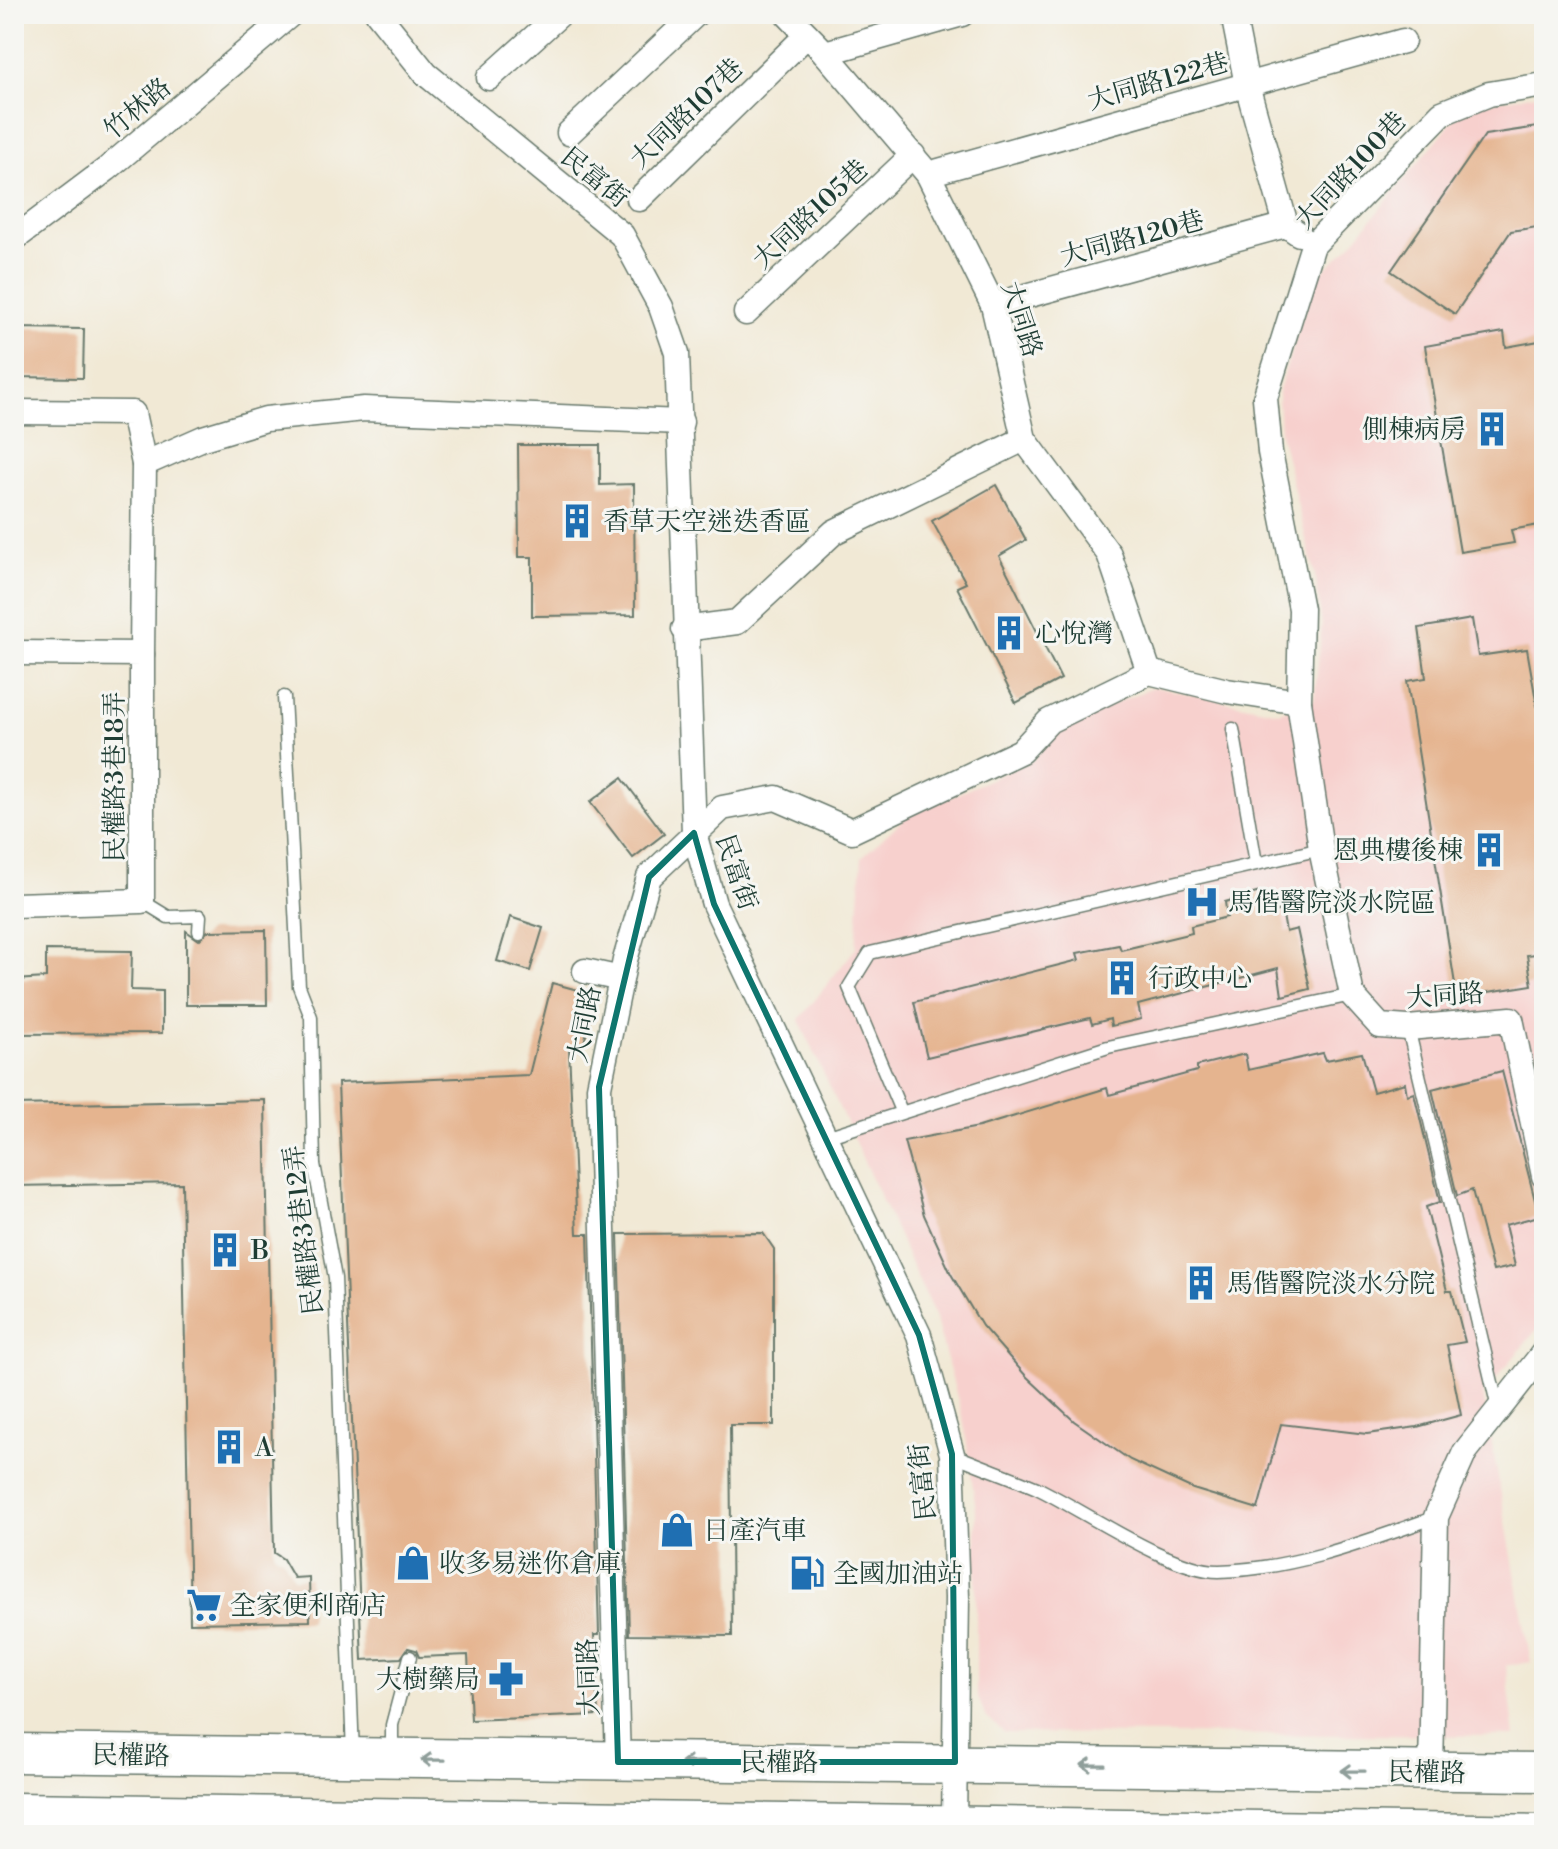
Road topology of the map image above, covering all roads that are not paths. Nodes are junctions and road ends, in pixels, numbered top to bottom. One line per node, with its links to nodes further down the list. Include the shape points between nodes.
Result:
1 (291, 14): 18 (street, 竹林路, via 107,169)
2 (378, 14): 23 (street, 民富街, via 426,74 622,235 661,307 677,353)
3 (560, 14): 11 (street)
4 (696, 14): 14 (street)
5 (787, 14): 8 (street, 大同路)
6 (962, 14): 10 (street)
7 (1233, 14): 12 (street)
8 (807, 35): 10 (street, 大同路); 16 (street, 大同路107巷)
9 (1403, 41): 12 (street, 大同路122巷)
10 (825, 53): 15 (street, 大同路)
11 (489, 78)
12 (1247, 85): 15 (street, 大同路122巷); 17 (street)
13 (1544, 85): 19 (street, 大同路100巷, via 1489,94 1442,113)
14 (569, 133)
15 (920, 165): 20 (street, 大同路); 21 (street, 大同路105巷)
16 (639, 199)
17 (1286, 225): 19 (street); 20 (street, 大同路120巷)
18 (14, 239)
19 (1313, 245): 31 (street, 大同路100巷, via 1265,398 1270,452 1301,609)
20 (993, 305): 24 (street, 大同路)
21 (746, 313)
22 (14, 412): 25 (street, via 133,413)
23 (681, 422): 25 (street, via 364,409 266,419); 26 (street, 民富街)
24 (1024, 439): 26 (street, via 834,532 737,622); 29 (street, 大同路, via 1109,554)
25 (144, 464): 28 (street)
26 (684, 629): 33 (street, 民富街)
27 (14, 653): 28 (street, 民權路3巷18弄)
28 (142, 654): 36 (street, 民權路3巷18弄)
29 (1149, 672): 31 (street); 33 (street, 大同路, via 1049,721 1021,751 852,831 776,798 722,808)
30 (284, 697): 52 (lane, 民權路3巷12弄, via 299,986 311,1017 314,1164 335,1278)
31 (1299, 702): 34 (street)
32 (1233, 729): 35 (lane)
33 (694, 833): 40 (street, 大同路, via 649,877); 44 (street, 民富街, via 714,904)
34 (1321, 849): 35 (lane); 41 (street)
35 (1256, 863): 43 (lane, via 870,953 849,987)
36 (142, 901): 37 (street, 民權路3巷18弄); 38 (lane, via 168,917 200,916)
37 (14, 905)
38 (199, 931)
39 (585, 971): 40 (street)
40 (621, 979): 54 (street, 大同路, via 599,1087)
41 (1352, 995): 42 (street, 大同路, via 1380,1026); 43 (lane, via 1108,1047)
42 (1408, 1028): 45 (street, 大同路, via 1511,1019); 47 (lane)
43 (901, 1111): 44 (lane)
44 (823, 1138): 48 (street, 民富街, via 919,1335)
45 (1544, 1176)
46 (1544, 1352): 47 (street)
47 (1498, 1408): 49 (street, via 1465,1452)
48 (952, 1454): 49 (lane, via 1038,1489 1159,1554 1216,1571 1286,1562); 55 (street, 民富街)
49 (1436, 1517): 56 (street)
50 (410, 1657): 53 (lane, via 392,1725)
51 (14, 1753): 52 (main road, 民權路)
52 (353, 1759): 53 (main road, 民權路)
53 (392, 1759): 54 (main road, 民權路, one-way to 53)
54 (618, 1762): 55 (main road, 民權路, one-way to 54)
55 (955, 1762): 56 (main road, 民權路, one-way to 55); 59 (street, 民富街)
56 (1431, 1772): 57 (main road, 民權路)
57 (1544, 1772)
58 (14, 1812): 59 (main road)
59 (954, 1823): 60 (main road)
60 (1544, 1834)

